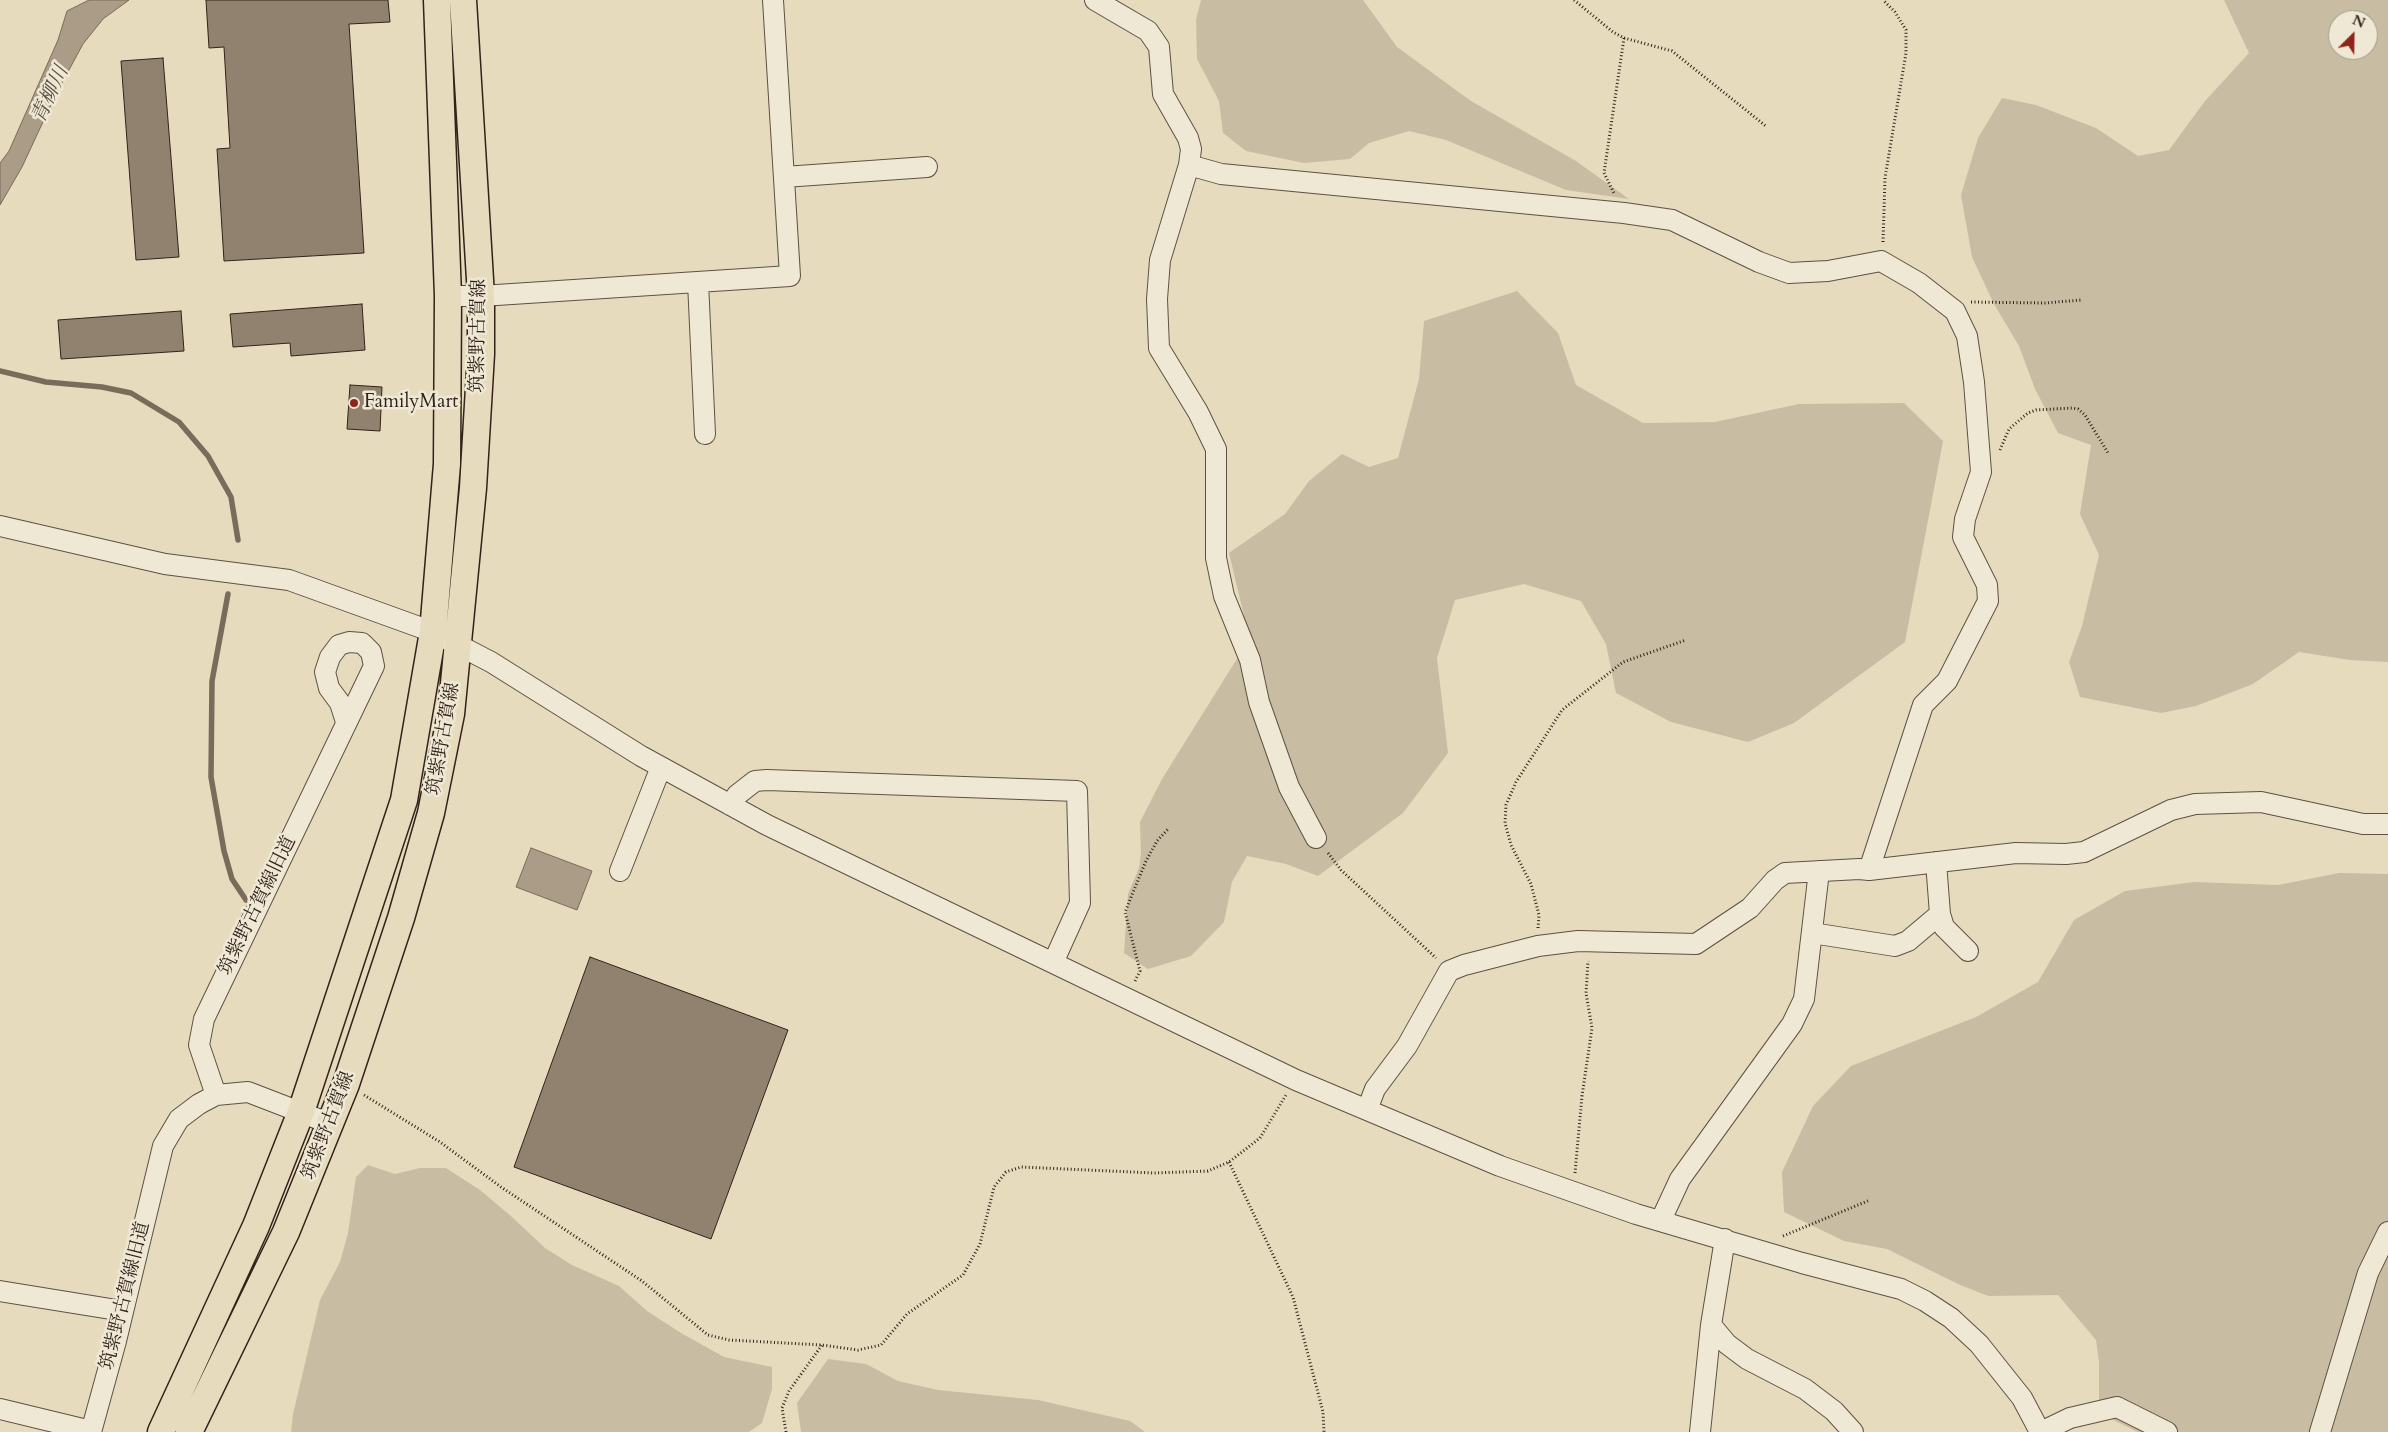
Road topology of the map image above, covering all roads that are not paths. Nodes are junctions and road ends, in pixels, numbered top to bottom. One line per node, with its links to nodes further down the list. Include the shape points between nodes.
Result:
1 (437, 0): 9 (main road, 筑紫野古賀線)
2 (463, 0): 10 (main road, 筑紫野古賀線)
3 (773, 0): 7 (street)
4 (1095, 0): 5 (street, via 1148,31 1159,47 1163,94 1188,138 1191,149)
5 (1189, 165): 19 (street, via 1160,260 1157,299 1159,348 1198,412 1216,449 1216,558 1224,596 1250,660 1259,702 1289,787); 21 (street, via 1221,174 1672,220 1789,273 1828,271 1882,261 1919,282 1955,311 1967,336 1981,472 1965,519 1963,537 1986,585 1988,601 1947,681 1922,706)
6 (927, 167): 7 (street)
7 (784, 177): 8 (street, via 790,276)
8 (698, 282): 10 (street); 11 (street)
9 (448, 296): 10 (street); 13 (main road, 筑紫野古賀線, via 447,464)
10 (481, 296): 14 (main road, 筑紫野古賀線, via 475,453)
11 (705, 434)
12 (0, 526): 13 (street, via 165,564 289,580)
13 (434, 632): 14 (street); 30 (main road, 筑紫野古賀線, via 404,800)
14 (459, 645): 16 (street); 31 (main road, 筑紫野古賀線, via 431,813 401,918)
15 (346, 722): 28 (street, 筑紫野古賀線旧道, via 204,1019 199,1045)
16 (661, 767): 17 (street); 22 (street)
17 (730, 804): 27 (street); 27 (street, via 755,781 766,780 1077,791 1080,903)
18 (2388, 824): 20 (street, via 2364,824 2261,802 2195,804 2171,810 2084,852 2016,853)
19 (1316, 838)
20 (1936, 862): 21 (street); 24 (street)
21 (1869, 870): 23 (street)
22 (620, 871)
23 (1819, 871): 25 (street); 29 (street, via 1785,873 1750,908 1696,944 1590,940 1538,946 1464,965 1449,972 1407,1046 1375,1089)
24 (1940, 914): 25 (street, via 1908,941 1895,946); 26 (street, via 1944,927)
25 (1812, 933): 32 (street, via 1804,999 1792,1024 1680,1179)
26 (1968, 951)
27 (1053, 963): 29 (street, via 1296,1080)
28 (216, 1095): 30 (street, 筑紫野古賀線旧道, via 248,1092); 36 (street, 筑紫野古賀線旧道, via 179,1119 162,1146)
29 (1367, 1110): 32 (street, via 1500,1166)
30 (301, 1112): 31 (street, 筑紫野古賀線旧道); 40 (main road, 筑紫野古賀線, via 256,1226)
31 (331, 1124): 41 (main road, 筑紫野古賀線, via 286,1232)
32 (1661, 1220): 34 (street)
33 (2388, 1232): 46 (street, via 2368,1274)
34 (1725, 1239): 37 (street); 44 (street, via 1901,1289 1925,1301 1951,1318 1979,1344 2022,1398)
35 (0, 1290): 36 (street)
36 (123, 1311): 39 (street, 筑紫野古賀線旧道)
37 (1711, 1325): 42 (street); 43 (street, via 1727,1344 1747,1359 1805,1389 1834,1411)
38 (0, 1409): 39 (street)
39 (91, 1431)
40 (161, 1432)
41 (189, 1432)
42 (1700, 1432)
43 (1853, 1432)
44 (2040, 1432): 45 (street, via 2070,1418 2117,1406)
45 (2167, 1432)
46 (2320, 1432)

